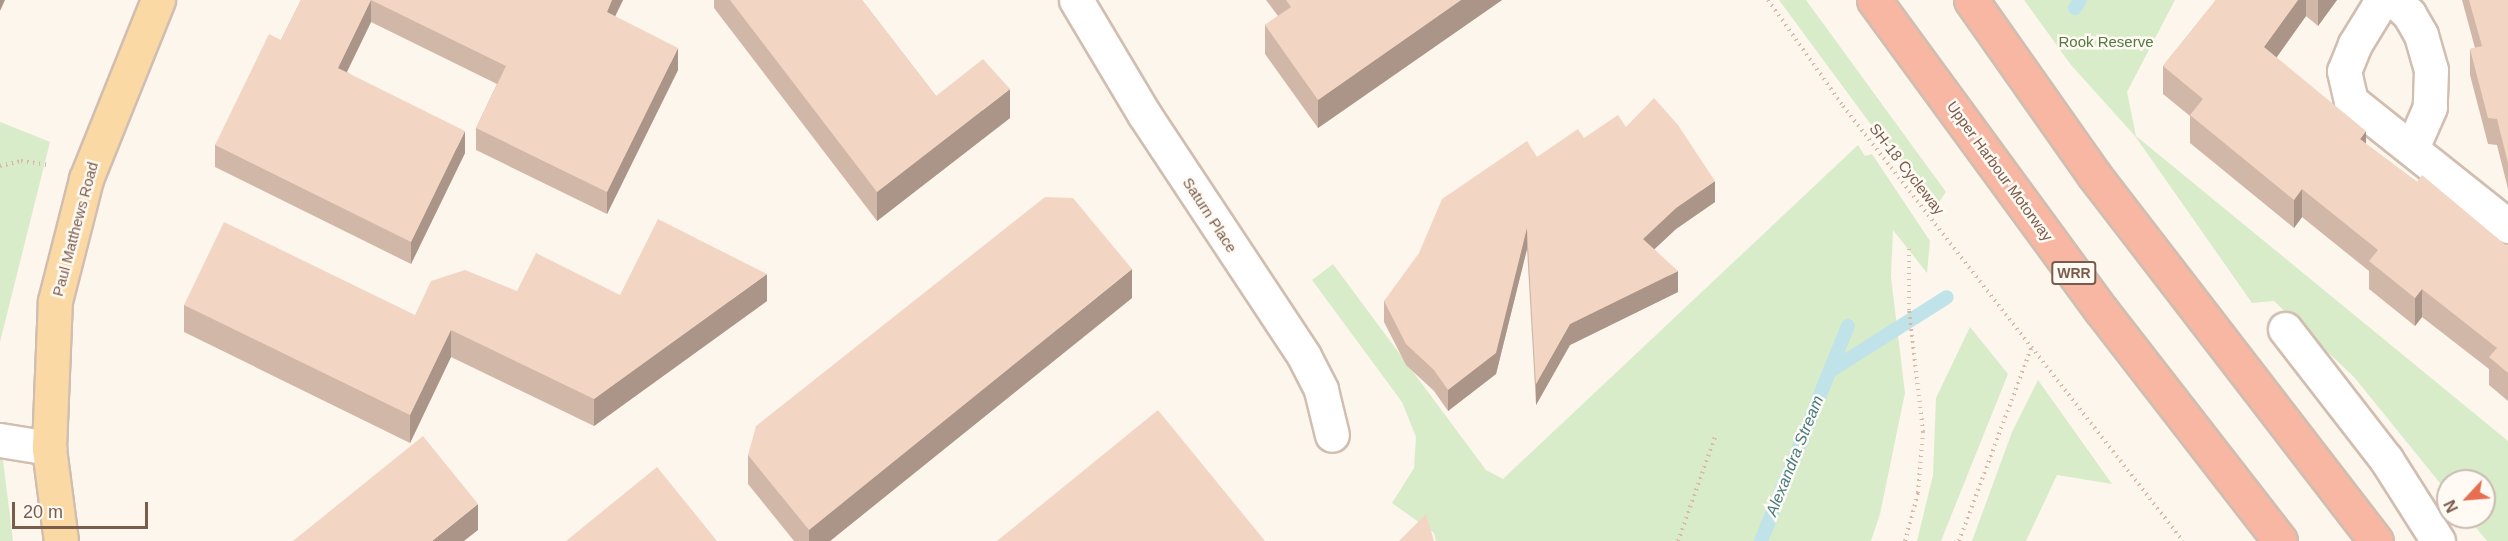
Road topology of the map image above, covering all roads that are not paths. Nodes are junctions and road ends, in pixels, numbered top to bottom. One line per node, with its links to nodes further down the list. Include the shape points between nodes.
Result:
1 (158, 0): 12 (main road, Paul Matthews Road, via 86,179 55,301)
2 (1076, 0): 10 (street, Saturn Place, via 1144,114 1304,356 1321,390)
3 (1874, 0): 14 (highway, Upper Harbour Motorway / WRR, via 2094,300)
4 (1971, 0): 15 (highway, via 2094,175)
5 (2382, 0): 7 (street, via 2343,71 2351,100)
6 (2394, 0): 7 (street, via 2413,21 2431,70 2430,107)
7 (2412, 148): 8 (street)
8 (2508, 226)
9 (2285, 329): 16 (street, via 2386,459)
10 (1332, 435)
11 (0, 440): 12 (street)
12 (49, 448): 13 (main road, Paul Matthews Road)
13 (62, 541)
14 (2280, 541)
15 (2376, 541)
16 (2438, 541)

